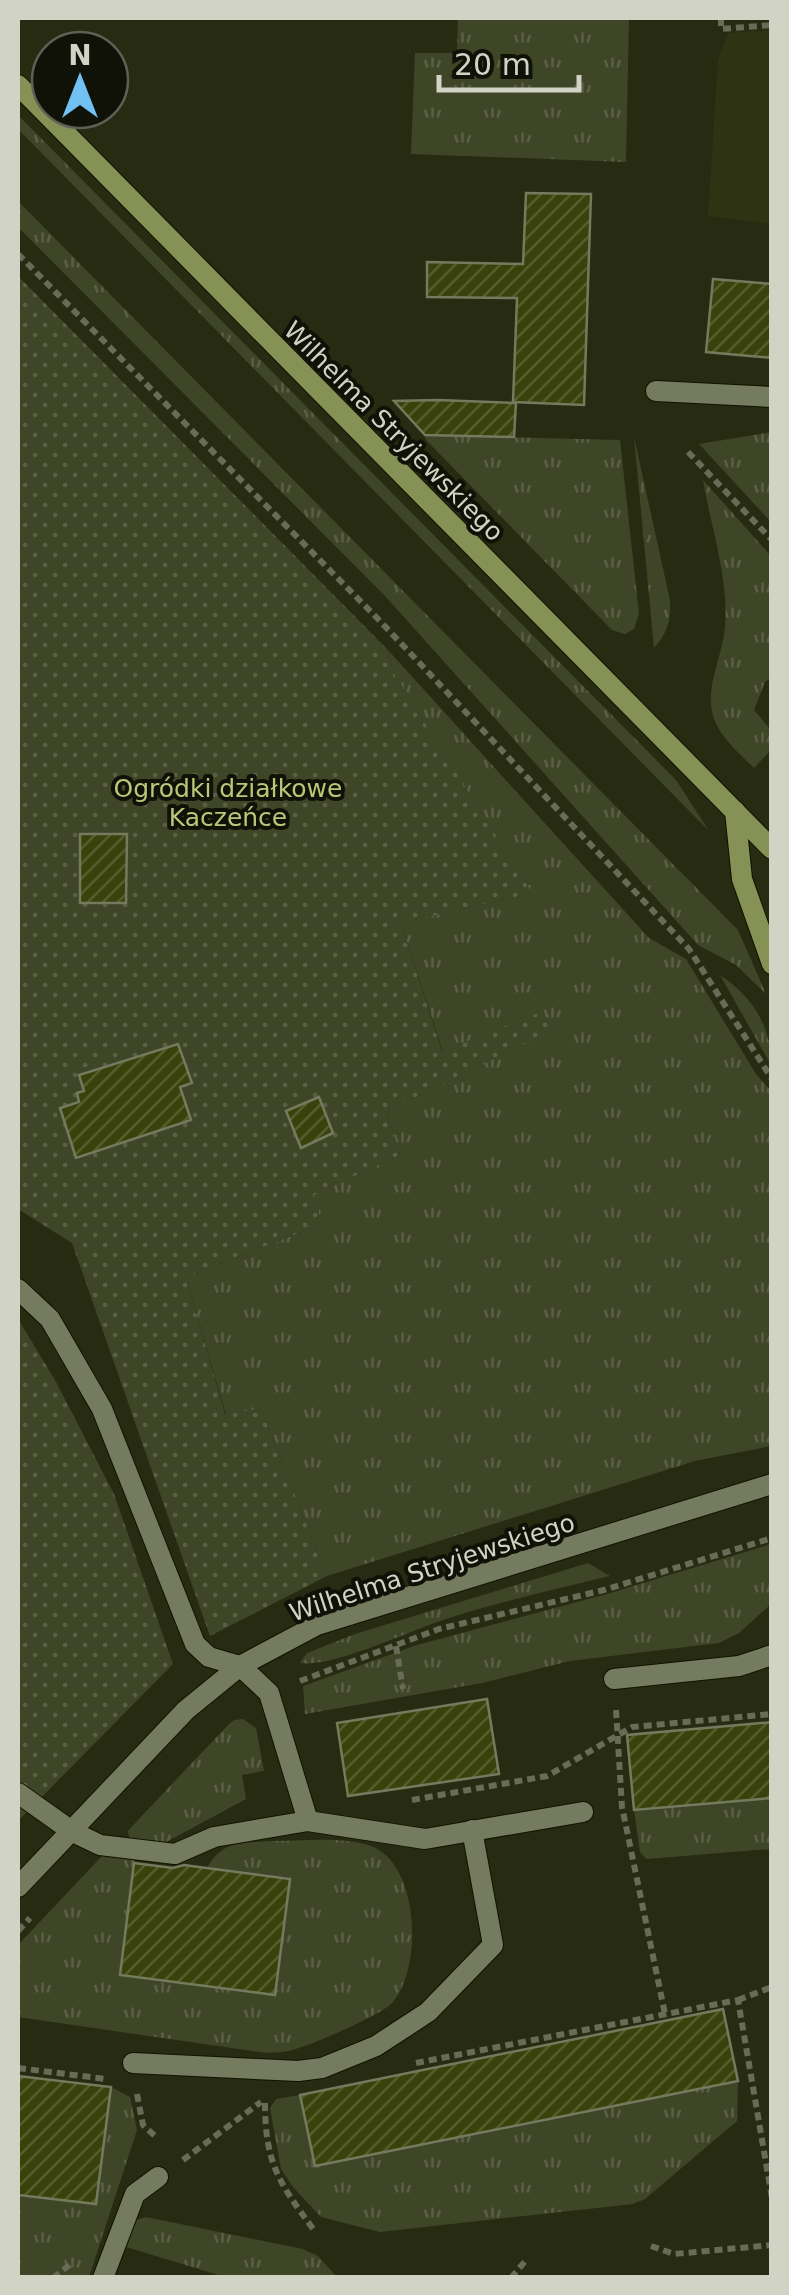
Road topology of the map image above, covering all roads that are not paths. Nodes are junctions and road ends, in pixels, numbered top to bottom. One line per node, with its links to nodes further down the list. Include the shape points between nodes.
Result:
1 (18, 85): 4 (street, Wilhelma Stryjewskiego)
2 (656, 391): 3 (street)
3 (772, 397)
4 (735, 811): 5 (street, Wilhelma Stryjewskiego); 6 (street, via 742,879)
5 (772, 848)
6 (772, 964)
7 (18, 1289): 10 (street, via 50,1319 102,1410 195,1644)
8 (772, 1484): 10 (street, Wilhelma Stryjewskiego, via 317,1626)
9 (772, 1655): 11 (street, via 739,1666)
10 (240, 1666): 14 (street, via 269,1693); 16 (street, Wilhelma Stryjewskiego, via 186,1710)
11 (614, 1679)
12 (18, 1793): 16 (street)
13 (583, 1812): 15 (street)
14 (308, 1820): 15 (street, via 425,1839); 16 (street, via 214,1837 175,1854 118,1848)
15 (472, 1830): 18 (street, via 493,1945 428,2012 376,2046 322,2068)
16 (73, 1832): 17 (street, Wilhelma Stryjewskiego)
17 (18, 1887)
18 (132, 2063)
19 (158, 2177): 20 (street, via 135,2194)
20 (103, 2278)

